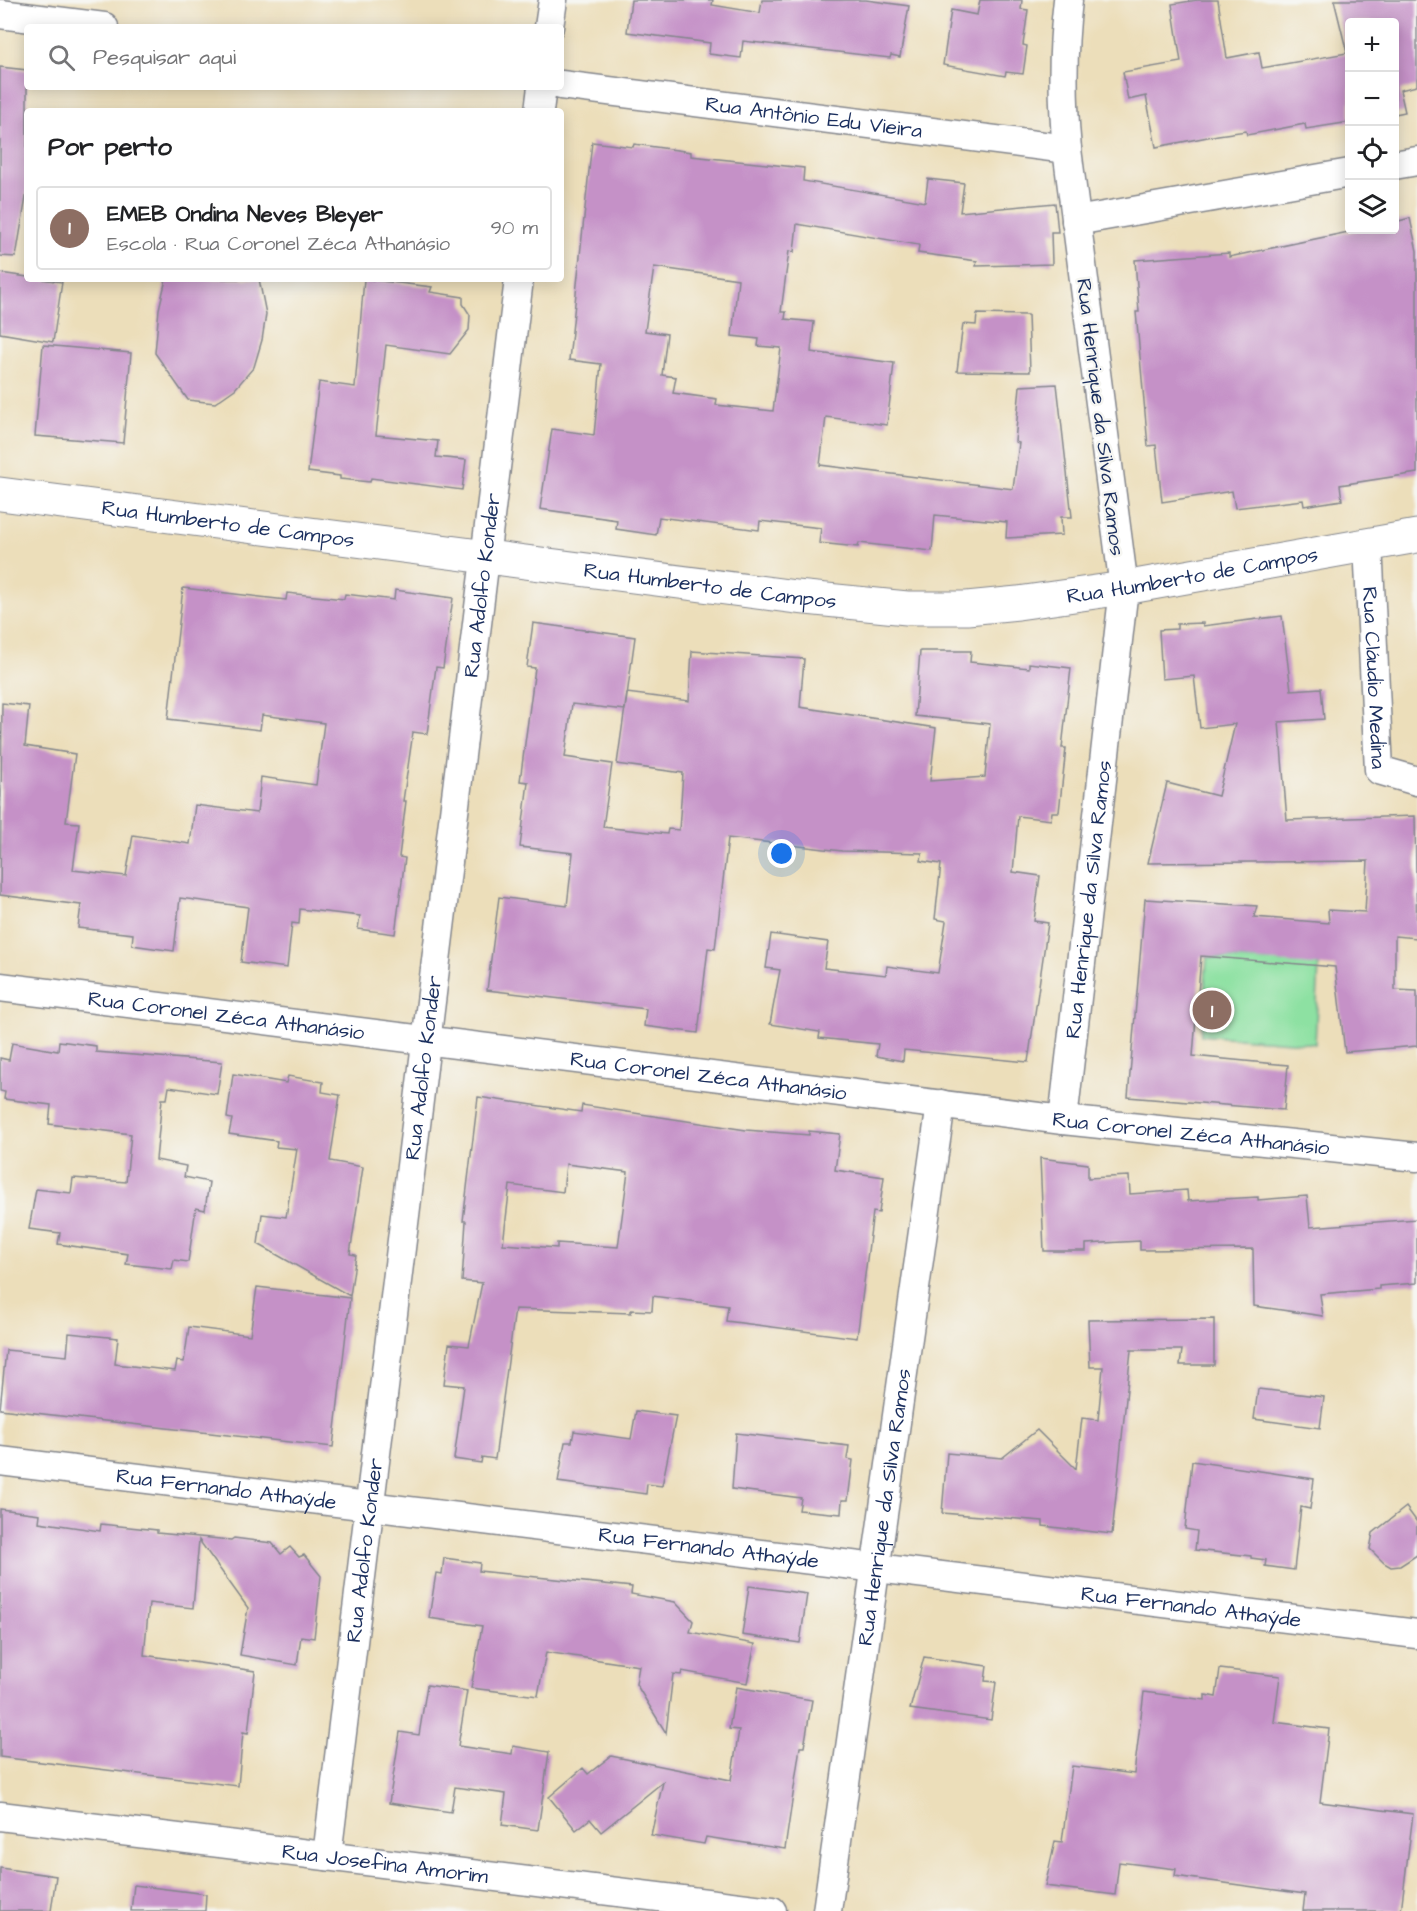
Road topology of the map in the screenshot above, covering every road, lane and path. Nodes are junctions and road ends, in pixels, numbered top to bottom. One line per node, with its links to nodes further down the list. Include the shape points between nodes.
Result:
1 (553, 0): 5 (street)
2 (1068, 0): 9 (street, Rua Henrique da Silva Ramos, via 1062,44)
3 (0, 14): 4 (street)
4 (80, 24)
5 (549, 24)
6 (564, 85): 9 (street, Rua Antônio Edu Vieira)
7 (542, 90): 8 (street)
8 (539, 108)
9 (1067, 148): 13 (street, Rua Henrique da Silva Ramos)
10 (1417, 161): 11 (street)
11 (1399, 164)
12 (1345, 174): 13 (street)
13 (1076, 221): 19 (street, Rua Henrique da Silva Ramos)
14 (519, 282): 18 (street, Rua Adolfo Konder)
15 (0, 494): 18 (main road, Rua Humberto de Campos)
16 (1417, 536): 17 (main road, Rua Humberto de Campos)
17 (1368, 544): 19 (main road, Rua Humberto de Campos); 20 (street, Rua Cláudio Medina, via 1379,770)
18 (485, 557): 19 (main road, Rua Humberto de Campos, via 907,608 1008,604); 22 (street, Rua Adolfo Konder)
19 (1124, 588): 24 (street, Rua Henrique da Silva Ramos)
20 (1417, 781)
21 (0, 987): 22 (street, Rua Coronel Zéca Athanásio)
22 (427, 1040): 23 (street, Rua Coronel Zéca Athanásio); 27 (street, Rua Adolfo Konder)
23 (941, 1104): 24 (street, Rua Coronel Zéca Athanásio); 28 (street, Rua Henrique da Silva Ramos)
24 (1063, 1120): 25 (street, Rua Coronel Zéca Athanásio)
25 (1417, 1157)
26 (0, 1461): 27 (street, Rua Fernando Athaýde)
27 (370, 1506): 28 (street, Rua Fernando Athaýde); 31 (street, Rua Adolfo Konder)
28 (875, 1568): 29 (street, Rua Fernando Athaýde); 33 (street, Rua Henrique da Silva Ramos)
29 (1417, 1634)
30 (0, 1816): 31 (street, Rua Josefina Amorim)
31 (327, 1856): 32 (street, Rua Josefina Amorim)
32 (772, 1911)
33 (827, 1911)

